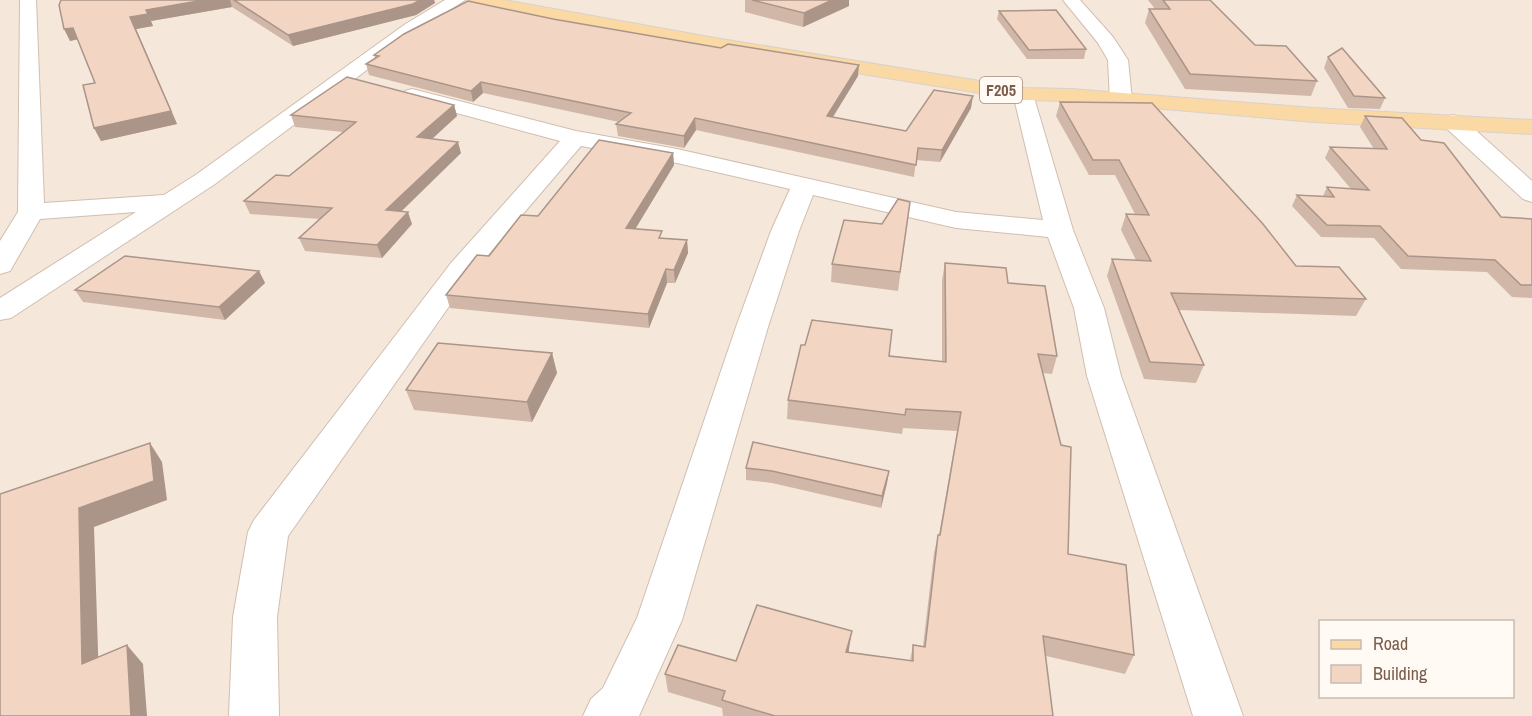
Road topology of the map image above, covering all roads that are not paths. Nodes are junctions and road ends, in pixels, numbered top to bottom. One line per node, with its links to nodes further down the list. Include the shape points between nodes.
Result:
1 (28, 0): 14 (street)
2 (457, 0): 5 (street, via 410,29)
3 (477, 0): 6 (main road, F205)
4 (1071, 0): 7 (street, via 1118,60)
5 (369, 84): 10 (street); 13 (street)
6 (1023, 94): 7 (main road, F205); 15 (street)
7 (1121, 100): 8 (main road, F205)
8 (1453, 122): 9 (main road, F205); 12 (street)
9 (1532, 127)
10 (575, 138): 11 (street, via 677,156); 18 (street, via 460,270 268,532 255,617)
11 (804, 186): 15 (street, via 956,220); 19 (street, via 752,327 659,620 620,704)
12 (1532, 194)
13 (172, 202): 14 (street); 17 (street)
14 (31, 212): 16 (street)
15 (1059, 230): 20 (street, via 1089,308 1104,376)
16 (0, 265)
17 (0, 311)
18 (254, 716)
19 (608, 716)
20 (1218, 716)

